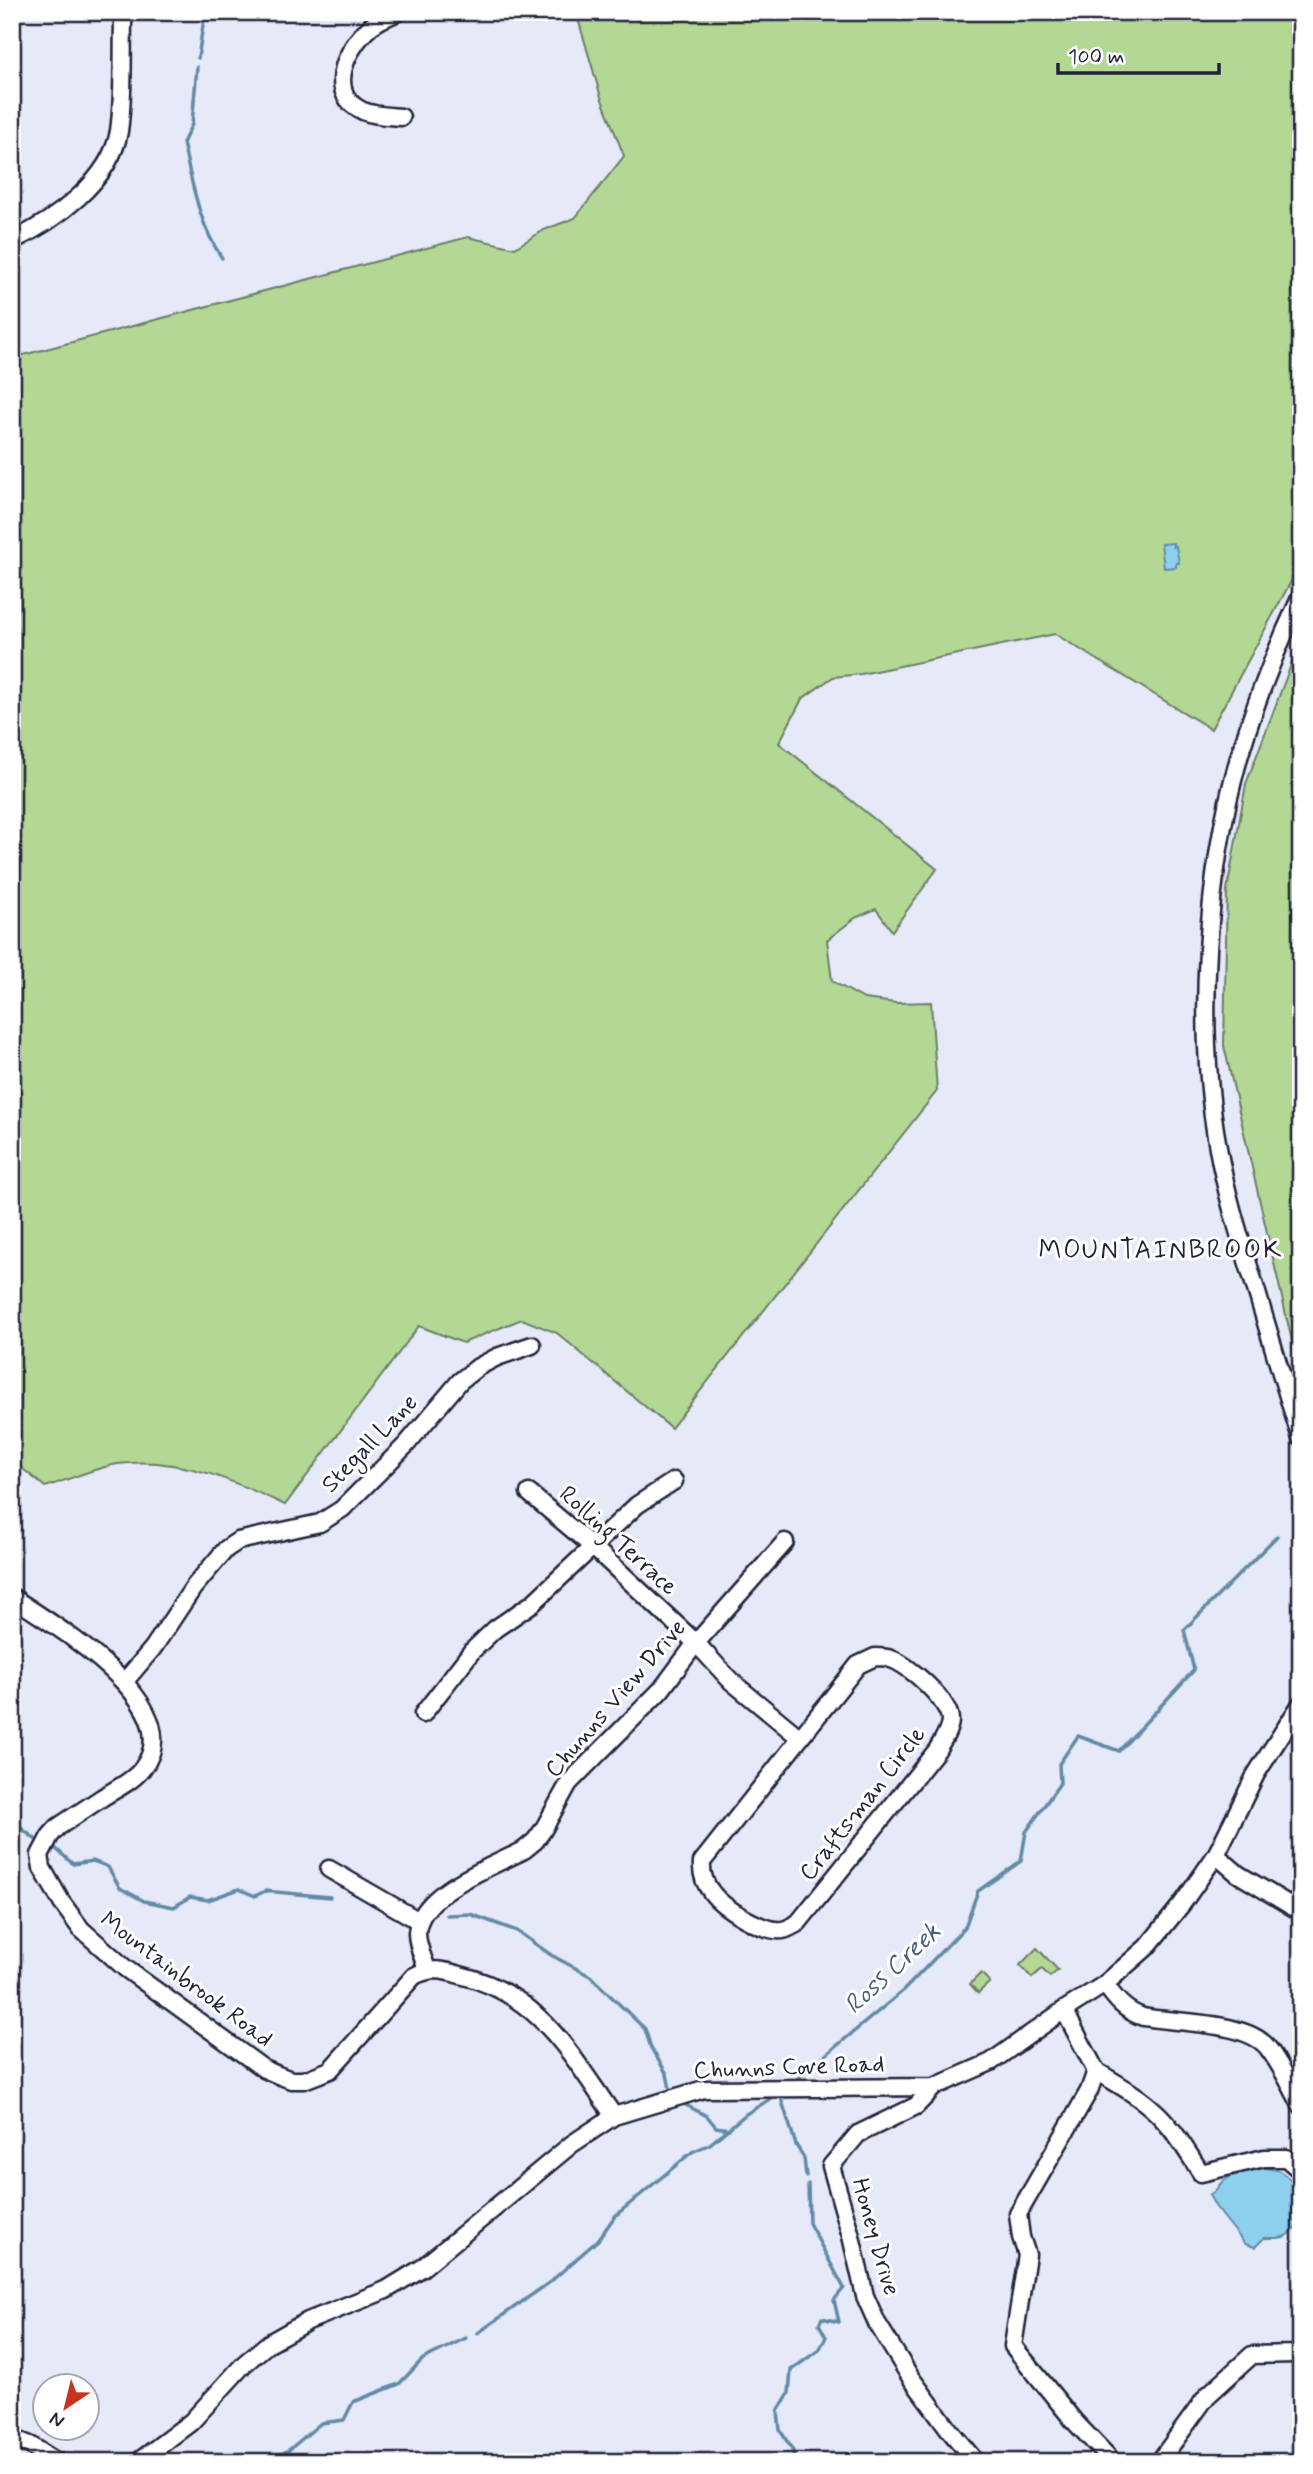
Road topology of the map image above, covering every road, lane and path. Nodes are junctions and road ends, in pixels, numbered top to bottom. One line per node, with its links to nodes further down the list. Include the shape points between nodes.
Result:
1 (126, 12): 4 (street, via 118,132 107,161 66,208)
2 (398, 12): 3 (street, via 364,32 341,76 350,103 362,110)
3 (401, 117)
4 (12, 241)
5 (1301, 596): 7 (street, via 1240,756 1227,807 1208,953 1208,1072 1217,1146 1230,1205)
6 (532, 1345): 14 (street, Stegall Lane, via 497,1357 460,1381 342,1509 320,1523 239,1541 226,1549)
7 (1301, 1438)
8 (674, 1481): 11 (street)
9 (529, 1493): 11 (street, Rolling Terrace)
10 (785, 1542): 13 (street, Chunns View Drive)
11 (592, 1546): 13 (street, Rolling Terrace); 16 (street, via 533,1603 495,1629)
12 (12, 1597): 14 (street, Mountainbrook Road, via 87,1648)
13 (696, 1643): 17 (street, Rolling Terrace, via 731,1681); 21 (street, Chunns View Drive, via 661,1690 569,1783 536,1841 439,1895)
14 (125, 1681): 22 (street, Mountainbrook Road, via 150,1726 151,1754 132,1779 58,1827 40,1855 42,1868 62,1903 93,1941 264,2068 291,2080 330,2070 414,1976)
15 (1301, 1704): 18 (street, Chunns Cove Road, via 1256,1774)
16 (423, 1714)
17 (800, 1738): 17 (street, Craftsman Circle, via 702,1862 701,1874 713,1894 761,1927 783,1930 798,1923 937,1749 950,1719 945,1704 928,1685 892,1659 875,1657 858,1665)
18 (1216, 1855): 20 (street, via 1238,1874); 23 (street, Chunns Cove Road, via 1147,1947)
19 (330, 1870): 21 (street)
20 (1300, 1910)
21 (419, 1921): 22 (street, via 418,1941)
22 (427, 1969): 28 (street, via 492,1984 523,2003 548,2025)
23 (1105, 1984): 24 (street, Chunns Cove Road); 27 (street, via 1116,2001 1134,2014 1214,2025 1256,2037 1267,2046)
24 (1063, 2010): 25 (street); 26 (street, Chunns Cove Road, via 991,2062)
25 (1096, 2071): 29 (street, via 1158,2114 1200,2173 1264,2158 1286,2158); 35 (street, via 1018,2214 1027,2255 1013,2346)
26 (934, 2087): 28 (street, Chunns Cove Road, via 704,2089); 34 (street, Honey Drive, via 916,2106 858,2134 831,2166 864,2296 877,2323 911,2378)
27 (1301, 2105)
28 (614, 2116): 33 (street, Chunns Cove Road, via 572,2144 422,2269 269,2343 191,2422)
29 (1301, 2171)
30 (1301, 2350): 36 (street, via 1252,2355 1207,2396)
31 (12, 2438): 32 (street)
32 (57, 2462)
33 (138, 2462)
34 (976, 2462)
35 (1113, 2462)
36 (1159, 2462)

